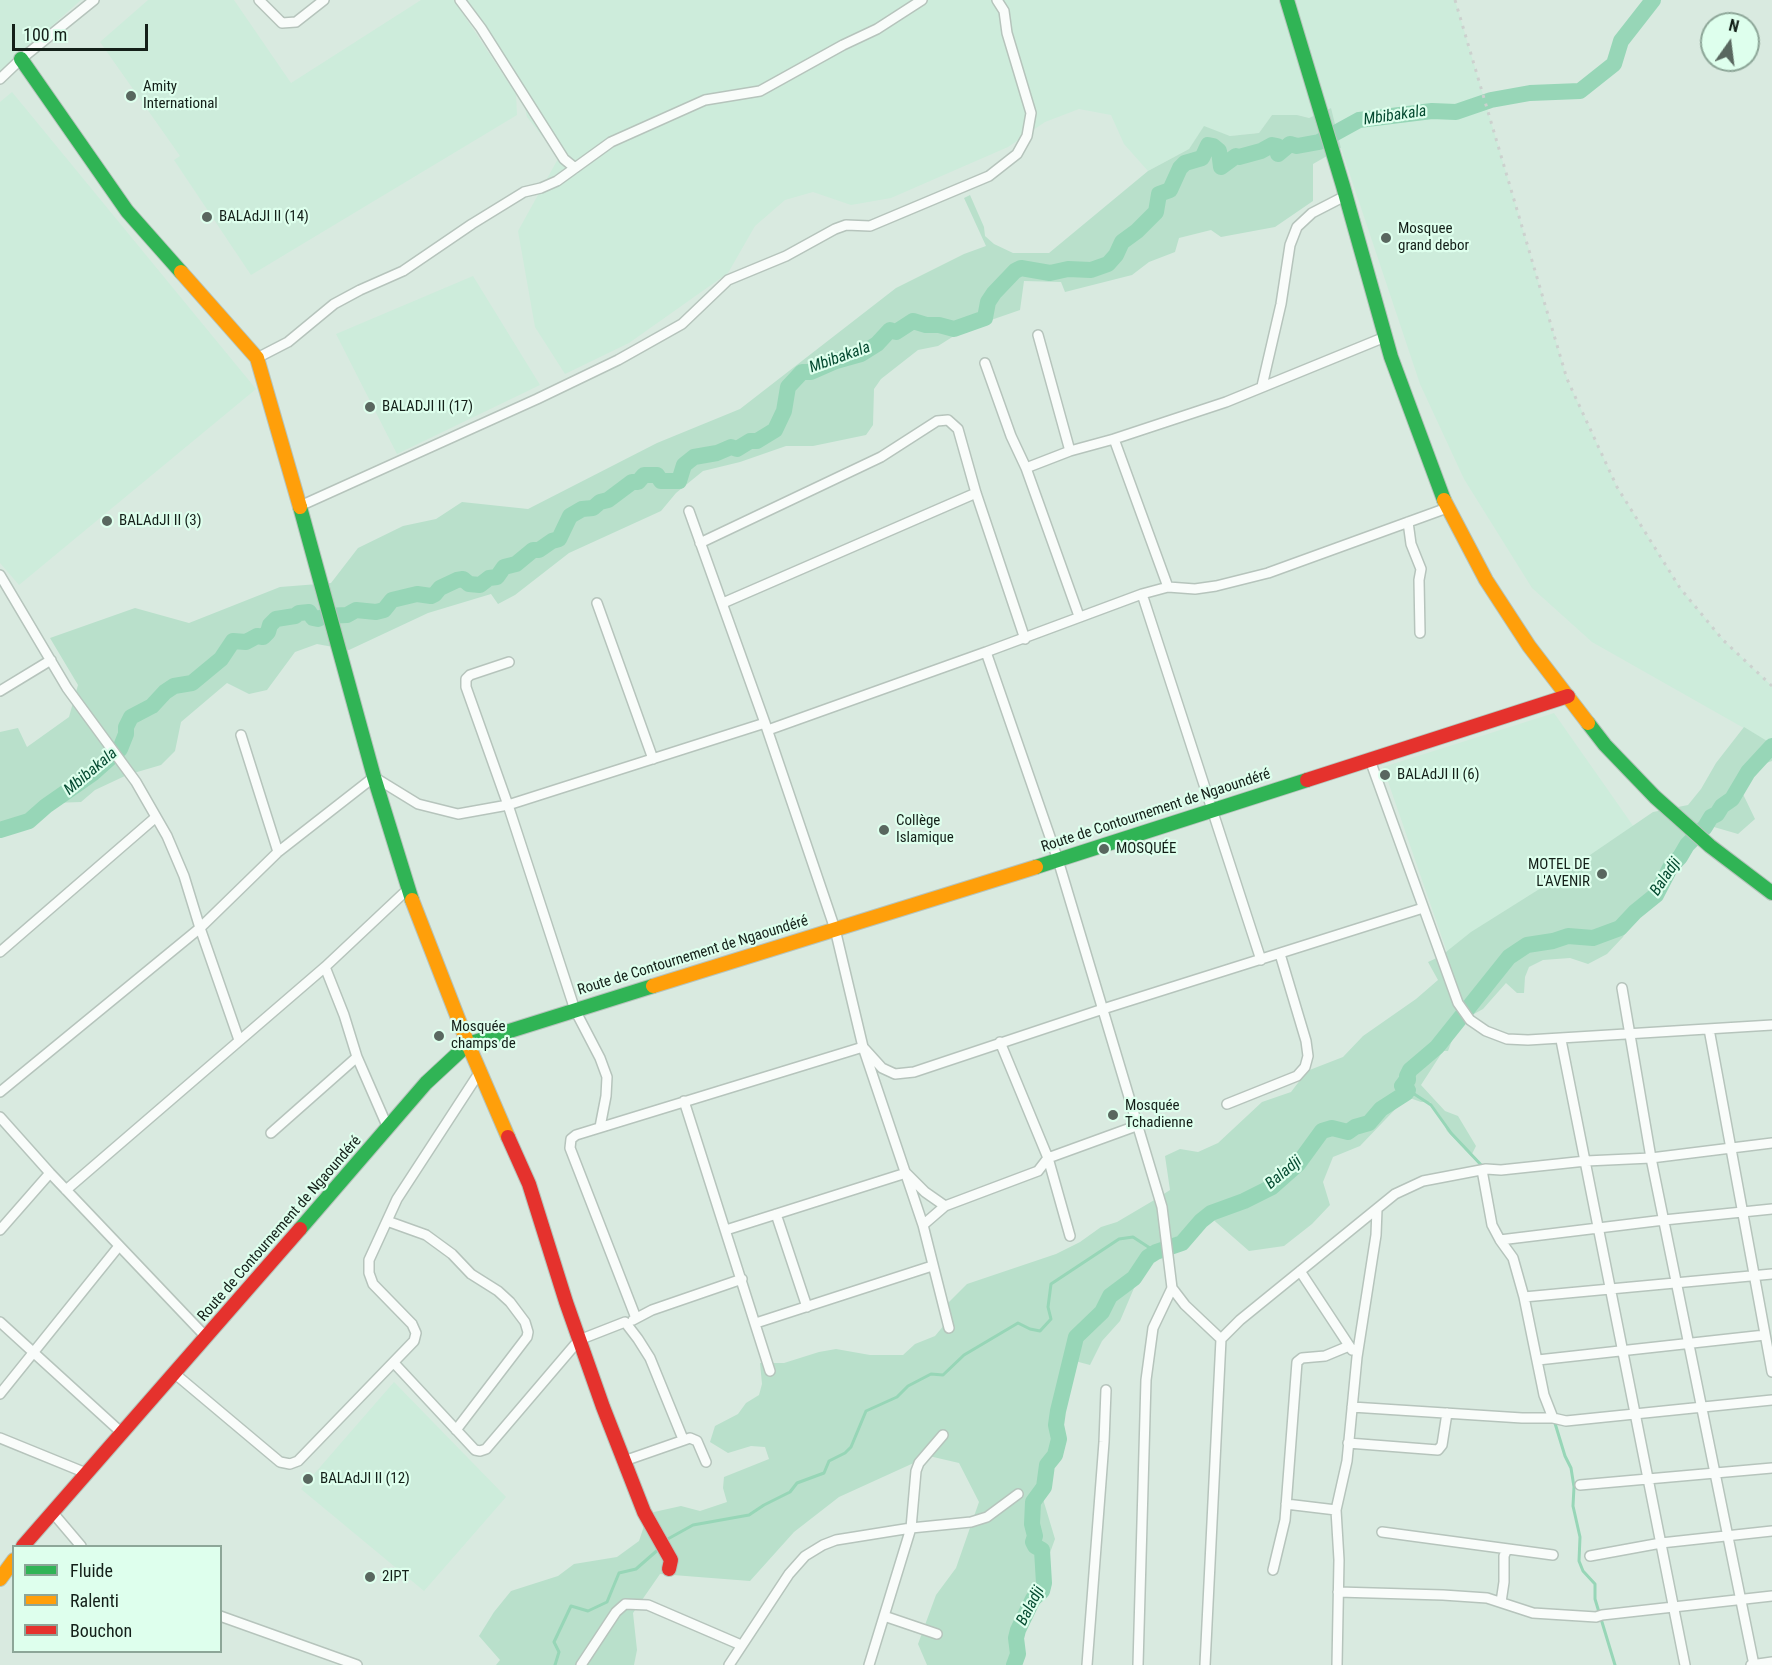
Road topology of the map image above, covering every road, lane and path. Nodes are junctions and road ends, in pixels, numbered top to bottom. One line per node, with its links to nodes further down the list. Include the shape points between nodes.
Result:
1 (94, 0): 8 (street)
2 (259, 0): 3 (street, via 282,23 296,22)
3 (324, 0)
4 (460, 0): 10 (street, via 564,159)
5 (922, 0): 10 (street, via 878,29 760,91 705,100 611,142)
6 (997, 0): 21 (street, via 1004,11 1030,113 1027,136 1017,154 989,176 870,226 846,225 835,229 786,256 728,280 682,324 618,360)
7 (1287, 0): 11 (street)
8 (21, 59): 9 (street); 14 (street, via 127,211)
9 (0, 79)
10 (575, 168): 14 (street, via 472,224 404,272 334,304 288,342)
11 (1345, 196): 13 (street); 16 (street, via 1312,213 1297,227)
12 (1038, 335): 18 (street)
13 (1385, 337): 16 (street); 22 (street)
14 (258, 358): 21 (street)
15 (985, 363): 19 (street)
16 (1262, 386): 17 (street, via 1227,402)
17 (1114, 439): 18 (street); 27 (street)
18 (1070, 451): 19 (street)
19 (1026, 468): 31 (street)
20 (976, 493): 25 (street, via 958,429 948,420 937,421 881,457); 30 (street); 33 (street)
21 (300, 506): 43 (street)
22 (1447, 508): 24 (street); 38 (street, via 1486,580)
23 (688, 511): 25 (street)
24 (1408, 522): 27 (street, via 1268,573 1195,589); 32 (street, via 1421,569)
25 (700, 543): 30 (street)
26 (0, 575): 35 (street)
27 (1168, 587): 28 (street)
28 (1142, 594): 31 (street); 45 (street)
29 (597, 603): 41 (street)
30 (723, 603): 39 (street)
31 (1079, 616): 33 (street)
32 (1420, 633)
33 (1025, 639): 34 (street)
34 (986, 652): 39 (street); 48 (street)
35 (51, 660): 37 (street); 46 (street)
36 (509, 662): 44 (street, via 466,679)
37 (0, 690)
38 (1568, 696): 42 (street, Route de Contournement de Ngaoundéré); 50 (street, via 1605,745 1655,797)
39 (766, 726): 41 (street); 53 (street)
40 (241, 735): 47 (street)
41 (652, 759): 44 (street)
42 (1370, 760): 45 (street, Route de Contournement de Ngaoundéré); 51 (street)
43 (374, 777): 44 (street, via 418,804 441,811 458,814); 47 (street); 49 (street)
44 (508, 805): 60 (street)
45 (1213, 810): 48 (street, Route de Contournement de Ngaoundéré); 56 (street)
46 (156, 817): 52 (street, via 184,876); 54 (street)
47 (278, 852): 52 (street)
48 (1058, 860): 53 (street, Route de Contournement de Ngaoundéré); 59 (street)
49 (408, 890): 57 (street); 67 (street)
50 (1772, 893)
51 (1423, 908): 55 (street); 65 (street, via 1464,1012 1486,1031 1507,1039)
52 (200, 928): 64 (street); 71 (street)
53 (835, 929): 60 (street, Route de Contournement de Ngaoundéré); 68 (street)
54 (0, 952)
55 (1280, 954): 56 (street); 73 (street, via 1306,1041 1305,1067 1297,1076)
56 (1261, 960): 59 (street)
57 (324, 967): 64 (street); 69 (street)
58 (1622, 988): 63 (street)
59 (1103, 1009): 66 (street); 75 (street)
60 (575, 1010): 67 (street, Route de Contournement de Ngaoundéré); 76 (street, via 607,1077)
61 (1772, 1025): 62 (street)
62 (1709, 1029): 63 (street); 80 (street)
63 (1629, 1035): 65 (street); 82 (street)
64 (239, 1040): 87 (street)
65 (1561, 1040): 83 (street)
66 (1000, 1042): 68 (street, via 914,1072 895,1074 882,1068); 81 (street)
67 (468, 1044): 70 (street); 77 (street, Route de Contournement de Ngaoundéré, via 426,1083)
68 (862, 1047): 72 (street); 86 (street)
69 (357, 1057): 77 (street); 78 (street)
70 (481, 1070): 94 (street, via 397,1199); 120 (street, via 529,1184)
71 (0, 1092)
72 (684, 1101): 76 (street); 98 (street)
73 (1227, 1104)
74 (0, 1117): 85 (street)
75 (1136, 1126): 81 (street); 108 (street, via 1162,1207)
76 (600, 1127): 112 (street, via 576,1135 570,1148)
77 (388, 1128): 118 (street, Route de Contournement de Ngaoundéré)
78 (272, 1133)
79 (1772, 1143): 80 (street)
80 (1730, 1147): 82 (street); 91 (street)
81 (1048, 1158): 88 (street, via 1038,1171 1026,1177); 99 (street)
82 (1651, 1158): 83 (street); 93 (street)
83 (1586, 1161): 84 (street); 96 (street)
84 (1484, 1169): 89 (street, via 1423,1181 1395,1194); 100 (street, via 1492,1225)
85 (50, 1173): 87 (street); 97 (street)
86 (906, 1173): 88 (street); 92 (street); 95 (street)
87 (66, 1190): 101 (street)
88 (945, 1206): 95 (street)
89 (1377, 1209): 103 (street); 126 (street)
90 (1772, 1209): 91 (street)
91 (1742, 1212): 93 (street); 105 (street)
92 (776, 1214): 98 (street); 111 (street)
93 (1664, 1220): 96 (street); 107 (street)
94 (387, 1221): 128 (street, via 369,1260 369,1273 373,1284 416,1333 414,1341); 140 (street, via 426,1235 452,1254 471,1274 504,1296 525,1322 527,1337)
95 (923, 1225): 102 (street)
96 (1598, 1228): 100 (street); 109 (street)
97 (0, 1230)
98 (726, 1230): 106 (street)
99 (1070, 1236)
100 (1500, 1240): 110 (street, via 1513,1258)
101 (120, 1246): 118 (street); 125 (street)
102 (932, 1266): 111 (street); 116 (street)
103 (1300, 1271): 119 (street); 122 (street)
104 (1772, 1274): 105 (street)
105 (1754, 1276): 107 (street); 117 (street)
106 (742, 1279): 112 (street); 115 (street)
107 (1677, 1283): 109 (street); 121 (street)
108 (1172, 1288): 119 (street); 186 (street, via 1153,1328 1146,1380)
109 (1610, 1290): 110 (street); 124 (street)
110 (1524, 1297): 127 (street)
111 (807, 1307): 115 (street)
112 (636, 1318): 114 (street)
113 (0, 1322): 125 (street)
114 (625, 1322): 120 (street); 144 (street, via 650,1358)
115 (756, 1323): 129 (street)
116 (948, 1328)
117 (1765, 1335): 121 (street); 123 (street)
118 (207, 1338): 131 (street, Route de Contournement de Ngaoundéré)
119 (1221, 1339): 187 (street)
120 (579, 1340): 140 (street, via 486,1449 475,1450); 146 (street)
121 (1689, 1344): 124 (street); 136 (street)
122 (1349, 1346): 126 (street); 154 (street, via 1298,1362)
123 (1770, 1348): 130 (street)
124 (1623, 1351): 127 (street); 138 (street)
125 (34, 1353): 133 (street); 141 (street)
126 (1357, 1357): 135 (street)
127 (1538, 1360): 139 (street)
128 (394, 1363): 131 (street, via 298,1461 290,1464 280,1461); 140 (street)
129 (770, 1371)
130 (1772, 1372)
131 (174, 1373): 141 (street, Route de Contournement de Ngaoundéré)
132 (1106, 1390): 185 (street)
133 (0, 1394)
134 (1772, 1400): 136 (street)
135 (1352, 1407): 137 (street); 145 (street)
136 (1702, 1408): 138 (street); 150 (street)
137 (1447, 1413): 139 (street); 145 (street, via 1438,1450)
138 (1636, 1413): 139 (street); 151 (street)
139 (1553, 1418)
140 (456, 1430)
141 (123, 1434): 149 (street, Route de Contournement de Ngaoundéré)
142 (943, 1435): 157 (street, via 916,1471)
143 (0, 1438): 149 (street)
144 (682, 1439): 146 (street); 147 (street, via 698,1441)
145 (1348, 1443): 155 (street)
146 (624, 1461): 168 (street, via 644,1512 671,1560)
147 (706, 1462)
148 (1772, 1468): 150 (street)
149 (86, 1473): 156 (street, Route de Contournement de Ngaoundéré)
150 (1715, 1473): 151 (street); 160 (street)
151 (1649, 1479): 152 (street); 161 (street)
152 (1580, 1485)
153 (1018, 1494): 157 (street, via 987,1517)
154 (1286, 1504): 155 (street); 169 (street)
155 (1336, 1510): 171 (street)
156 (53, 1513): 162 (street, Route de Contournement de Ngaoundéré); 163 (street)
157 (910, 1528): 176 (street); 179 (street, via 836,1540 805,1556)
158 (1772, 1531): 160 (street)
159 (1382, 1532): 164 (street)
160 (1728, 1535): 161 (street); 173 (street)
161 (1661, 1543): 166 (street); 175 (street)
162 (24, 1545)
163 (80, 1545)
164 (1507, 1549): 165 (street); 174 (street)
165 (1553, 1555)
166 (1590, 1556)
167 (12, 1563): 170 (street)
168 (669, 1569)
169 (1273, 1570)
170 (0, 1579)
171 (1338, 1592): 174 (street, via 1443,1594); 188 (street)
172 (1772, 1596): 173 (street)
173 (1741, 1599): 175 (street); 191 (street)
174 (1501, 1602): 175 (street, via 1533,1613 1599,1616)
175 (1673, 1607): 189 (street)
176 (884, 1616): 178 (street); 184 (street)
177 (222, 1617): 181 (street)
178 (938, 1634)
179 (741, 1645): 182 (street, via 648,1605 625,1604 616,1611); 183 (street)
180 (1772, 1662): 191 (street)
181 (357, 1665)
182 (581, 1665)
183 (729, 1665)
184 (869, 1665)
185 (1087, 1665)
186 (1138, 1665)
187 (1205, 1665)
188 (1338, 1665)
189 (1685, 1665)
190 (1749, 1665): 191 (street)
191 (1754, 1665)

